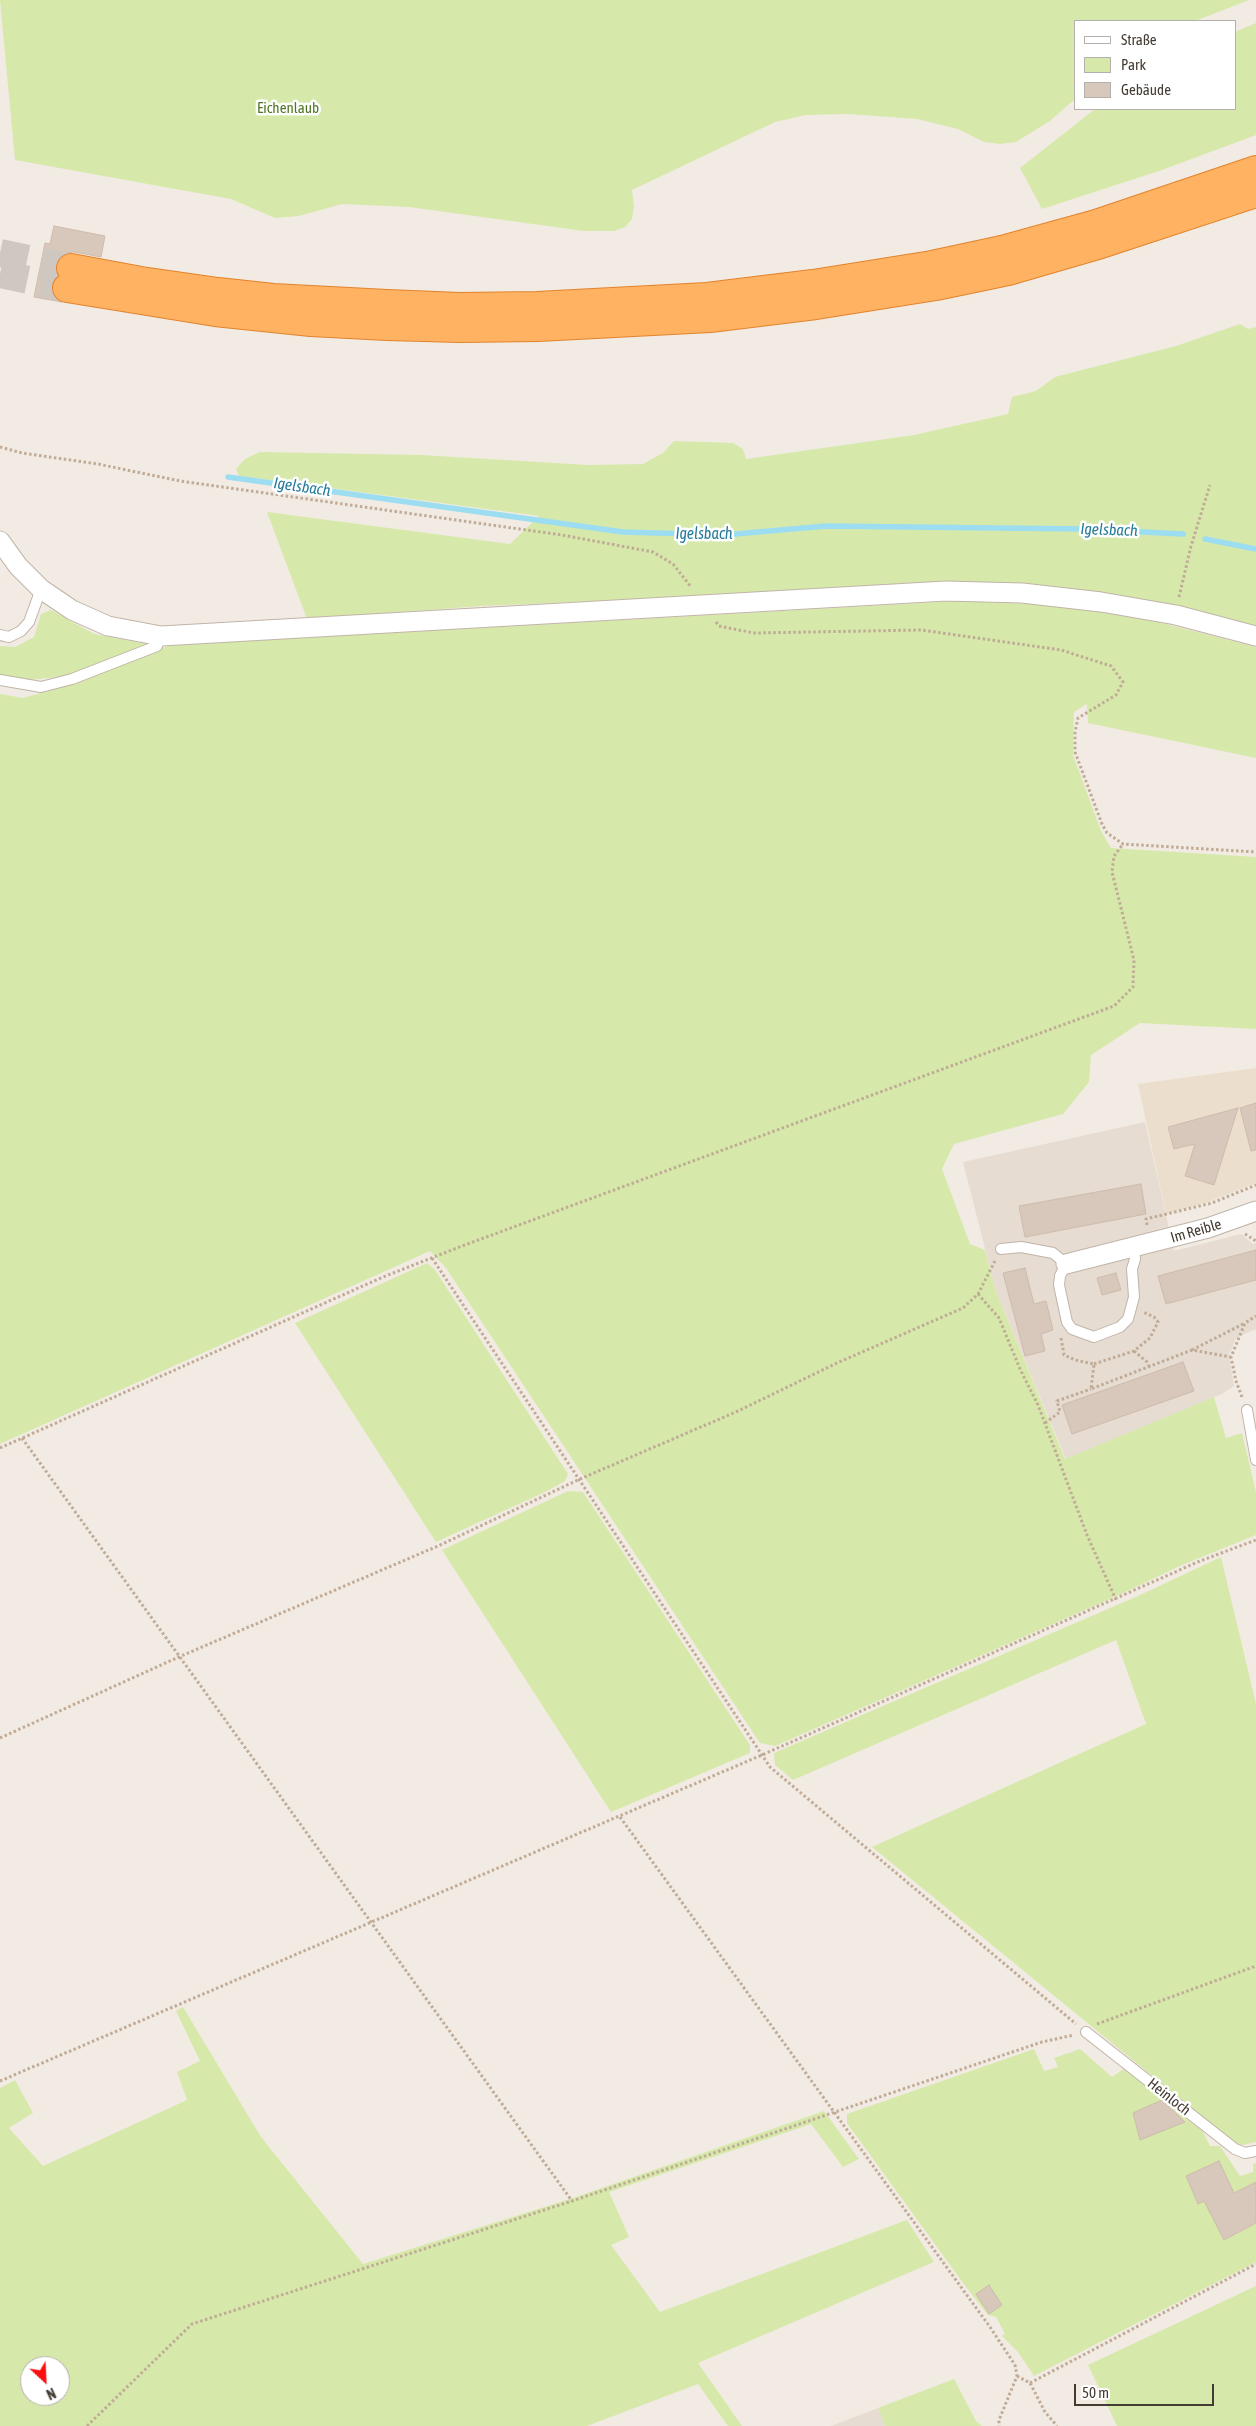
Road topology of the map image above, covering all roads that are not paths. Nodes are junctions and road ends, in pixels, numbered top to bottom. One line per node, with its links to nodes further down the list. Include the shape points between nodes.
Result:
1 (1256, 170): 2 (highway, via 1105,221 1002,250 858,277 707,297 460,307 281,298 141,281 69,278 215,312 387,326 538,327 710,318 816,306 1008,271 1110,242)
2 (1256, 193)
3 (0, 541): 4 (street, via 18,566)
4 (41, 589): 5 (lane, via 29,622 21,632); 6 (street, via 72,610 108,626)
5 (0, 635)
6 (161, 636): 7 (street, via 946,591 1063,597 1176,615); 8 (lane, via 158,646 72,679 42,687)
7 (1256, 636)
8 (0, 680)
9 (1256, 1211): 10 (street, Im Reible)
10 (1143, 1245): 12 (street, Im Reible); 12 (lane, via 1132,1269 1134,1297 1128,1319 1108,1334 1094,1337 1072,1329 1067,1322 1059,1286)
11 (1001, 1249): 12 (lane, via 1021,1247 1053,1253)
12 (1066, 1264)
13 (1247, 1410): 14 (lane)
14 (1256, 1460)
15 (1086, 2032): 16 (lane, Heinloch, via 1236,2149 1245,2153)
16 (1256, 2151)

